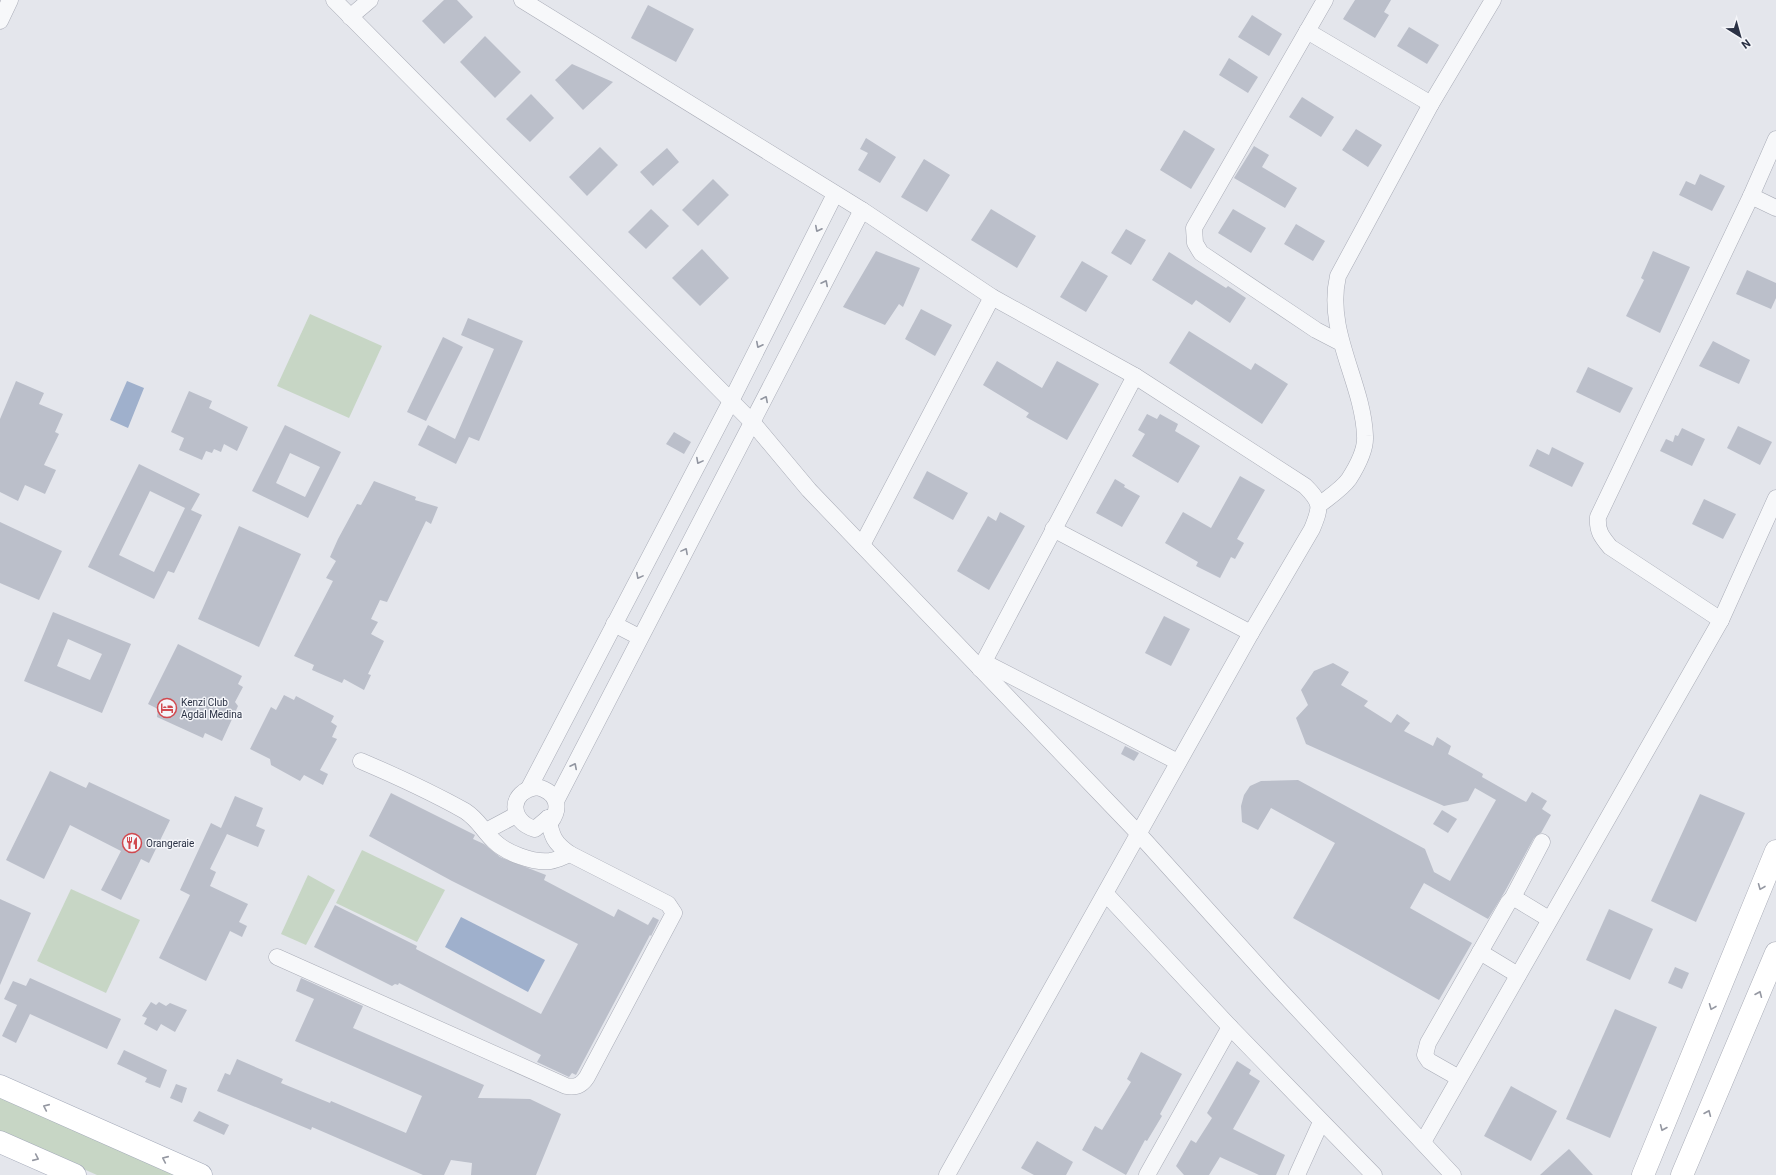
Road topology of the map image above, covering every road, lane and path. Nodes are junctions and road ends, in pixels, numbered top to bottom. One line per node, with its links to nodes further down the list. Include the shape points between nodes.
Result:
1 (10, 0): 8 (street)
2 (334, 0): 7 (street)
3 (370, 0): 7 (street)
4 (522, 0): 12 (street)
5 (1325, 0): 9 (street)
6 (1493, 0): 10 (street)
7 (350, 18): 19 (street)
8 (0, 21)
9 (1307, 31): 10 (street); 17 (street, via 1194,228 1195,243 1201,253)
10 (1431, 104): 17 (street, via 1338,276 1335,291)
11 (1776, 139): 13 (street)
12 (835, 194): 15 (street); 19 (street, one-way to 19)
13 (1751, 196): 14 (street); 25 (street, via 1598,516 1597,527 1610,547)
14 (1776, 208)
15 (862, 210): 16 (street); 20 (street, one-way to 15)
16 (992, 297): 18 (street); 24 (street)
17 (1341, 344): 22 (street, via 1359,398 1365,438 1360,459 1348,480)
18 (1135, 376): 22 (street, via 1305,486); 23 (street)
19 (730, 401): 20 (street); 26 (street, one-way to 26)
20 (753, 423): 24 (street, via 809,490); 28 (street, one-way to 20)
21 (1776, 498): 25 (street)
22 (1319, 505): 27 (street, via 1312,529)
23 (1053, 529): 27 (street); 29 (street)
24 (862, 545): 29 (street)
25 (1721, 620): 43 (street)
26 (614, 624): 28 (street); 32 (street)
27 (1251, 633): 31 (street)
28 (639, 637): 33 (street, one-way to 28)
29 (982, 666): 31 (street); 37 (street)
30 (361, 761): 36 (street, via 427,790 475,818)
31 (1178, 762): 37 (street)
32 (529, 788): 33 (street, via 545,789); 34 (street, via 517,799)
33 (556, 801): 35 (street, via 555,817 550,823)
34 (516, 815): 35 (street, via 521,822 535,829); 36 (street)
35 (548, 818): 40 (street, via 554,841)
36 (486, 831): 40 (street, via 502,848 530,859 550,861)
37 (1138, 833): 41 (street); 53 (street, via 1278,988)
38 (1542, 842): 42 (street)
39 (1776, 853): 61 (street, one-way to 61)
40 (570, 854): 46 (street, via 668,904 674,913 587,1076 579,1086 566,1086)
41 (1106, 894): 48 (street); 56 (street)
42 (1512, 899): 43 (street); 44 (street)
43 (1549, 919): 47 (street)
44 (1480, 952): 47 (street); 49 (street, via 1428,1043 1425,1055)
45 (1776, 953): 62 (street, one-way to 45)
46 (277, 957)
47 (1518, 975): 49 (street)
48 (1230, 1027): 51 (street); 57 (street)
49 (1458, 1078): 53 (street)
50 (0, 1086): 55 (street, one-way to 50)
51 (1321, 1122): 58 (street); 59 (street)
52 (0, 1142): 54 (street, one-way to 54)
53 (1423, 1142): 60 (street)
54 (75, 1175)
55 (201, 1175)
56 (947, 1175)
57 (1147, 1175)
58 (1297, 1175)
59 (1374, 1175)
60 (1453, 1175)
61 (1643, 1175)
62 (1682, 1175)

